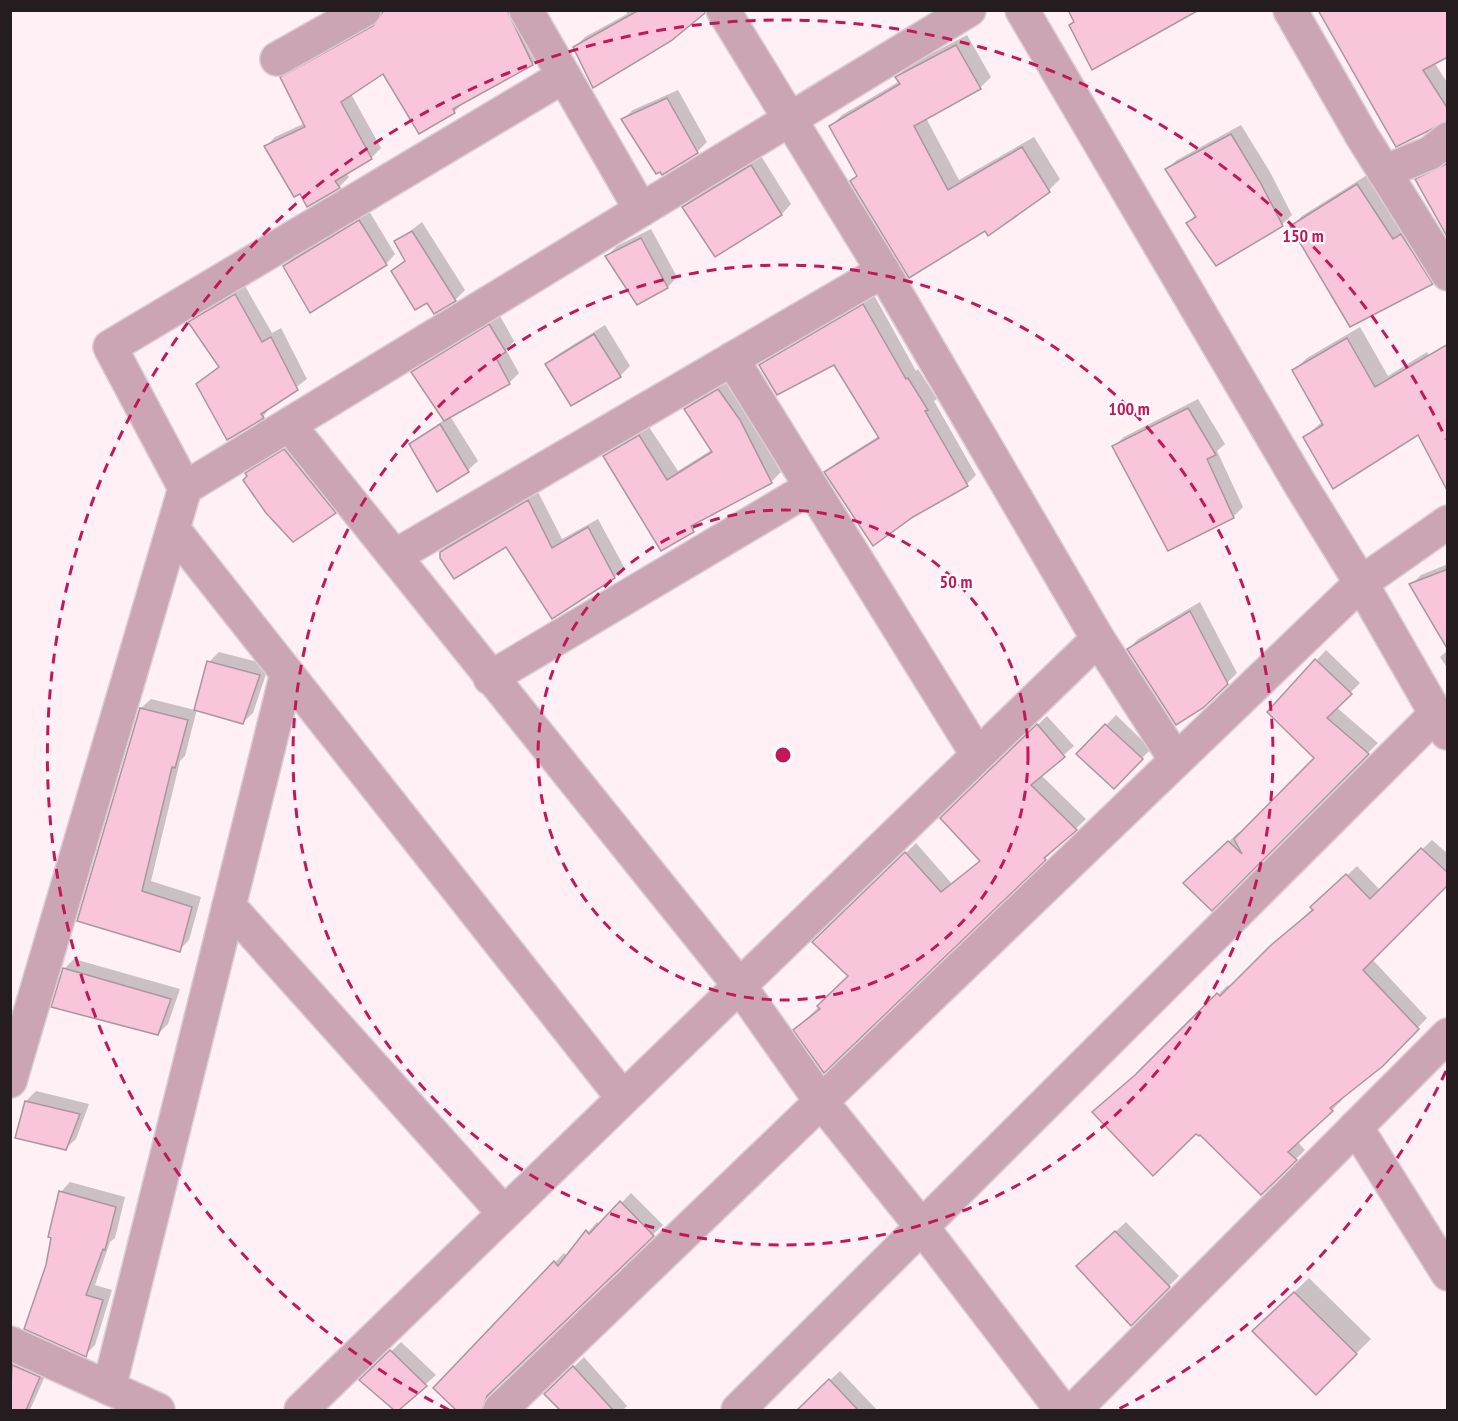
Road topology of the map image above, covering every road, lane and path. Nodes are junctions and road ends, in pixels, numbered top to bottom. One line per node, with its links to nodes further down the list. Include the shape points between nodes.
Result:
1 (364, 10): 7 (street)
2 (526, 10): 8 (street)
3 (723, 10): 9 (street)
4 (969, 10): 9 (street)
5 (1022, 10): 22 (street)
6 (1290, 10): 11 (street)
7 (277, 59)
8 (564, 76): 12 (street); 17 (street, via 110,347)
9 (790, 119): 12 (street); 13 (street)
10 (1448, 139): 11 (street, via 1430,153)
11 (1384, 172): 14 (street)
12 (641, 210): 16 (street)
13 (883, 271): 15 (street); 23 (street)
14 (1448, 274)
15 (732, 359): 18 (street); 21 (street)
16 (289, 424): 17 (street); 21 (street)
17 (185, 488): 20 (street)
18 (810, 488): 25 (street); 27 (street)
19 (1448, 522): 22 (street)
20 (173, 529): 24 (street); 32 (street)
21 (394, 556): 25 (street)
22 (1361, 583): 26 (street); 28 (street)
23 (1098, 639): 27 (street); 28 (street)
24 (287, 673): 29 (street); 33 (street)
25 (490, 678): 30 (street)
26 (1442, 724): 37 (street)
27 (977, 754): 30 (street)
28 (1176, 760): 34 (street)
29 (229, 906): 36 (street); 40 (street)
30 (738, 985): 33 (street); 34 (street)
31 (1448, 1035): 35 (street)
32 (10, 1081)
33 (622, 1098): 36 (street)
34 (820, 1100): 37 (street); 43 (street)
35 (1356, 1127): 38 (street); 46 (street)
36 (504, 1213): 42 (street)
37 (922, 1227): 44 (street); 45 (street)
38 (1448, 1274)
39 (10, 1343): 40 (street)
40 (109, 1388): 41 (street)
41 (158, 1410)
42 (301, 1410)
43 (500, 1410)
44 (738, 1410)
45 (1062, 1410)
46 (1074, 1410)

